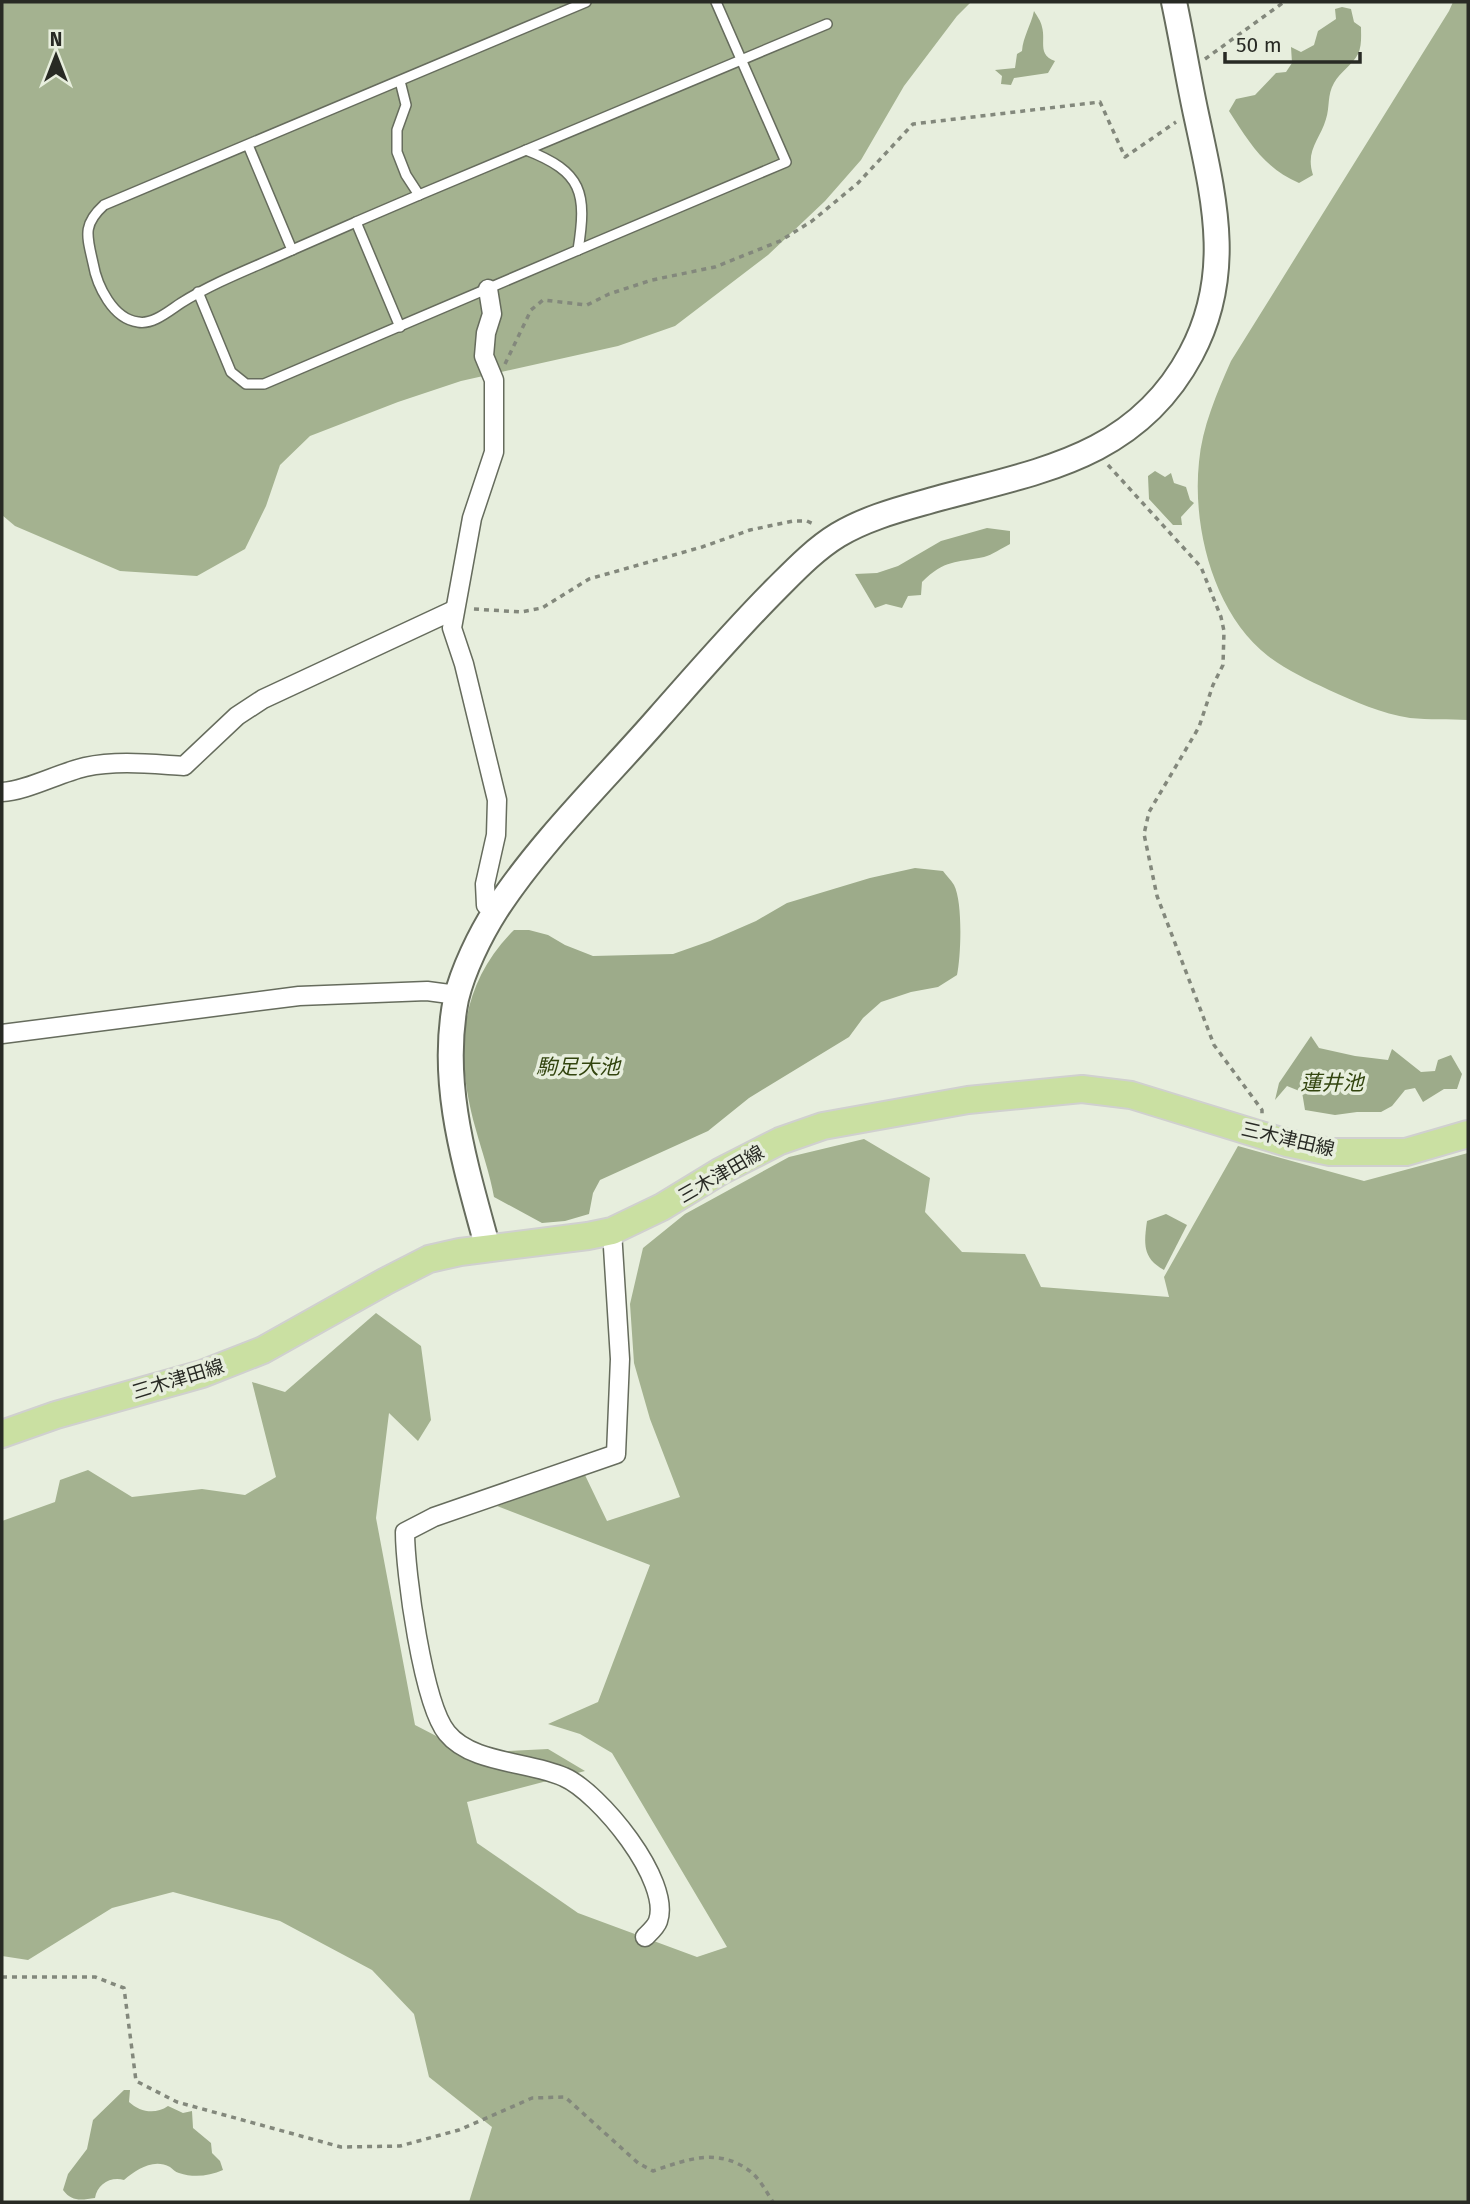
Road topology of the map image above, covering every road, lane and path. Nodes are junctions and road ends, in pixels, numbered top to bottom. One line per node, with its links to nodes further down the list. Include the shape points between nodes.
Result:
1 (586, 2): 8 (lane)
2 (716, 2): 6 (lane)
3 (1174, 2): 7 (street)
4 (1284, 2): 7 (path)
5 (827, 24): 6 (lane)
6 (740, 61): 11 (lane); 15 (lane, via 786,162)
7 (1188, 69): 9 (street)
8 (400, 81): 10 (lane); 12 (lane, via 406,105 397,130 397,152)
9 (1195, 110): 19 (path, via 1125,156 1100,102 913,124 858,184 780,241 715,267 609,293 587,305 543,300 531,310); 20 (street, via 1216,221 1217,269 1209,310 1193,351 1168,392 1133,426)
10 (248, 145): 14 (lane); 17 (lane, via 104,205 90,218 87,237 95,274 116,313 140,323 158,318)
11 (526, 150): 12 (lane); 15 (lane, via 546,158 576,184 583,222)
12 (419, 195): 13 (lane)
13 (356, 222): 14 (lane); 18 (lane)
14 (292, 250): 17 (lane)
15 (578, 250): 16 (lane)
16 (488, 289): 18 (lane); 19 (street, via 492,314 484,356)
17 (198, 292): 18 (lane, via 231,372 246,384 264,383)
18 (400, 327)
19 (494, 380): 22 (street, via 494,452 472,518)
20 (1088, 453): 21 (street, via 1032,474 887,512); 28 (path, via 1112,468 1201,567 1223,624 1223,665 1199,727 1149,812 1144,834 1157,896 1214,1045 1262,1110)
21 (838, 535): 22 (path, via 807,521 793,521 589,579 542,608 521,612); 24 (street, via 744,621 542,850)
22 (454, 610): 23 (street, via 263,699 237,716 184,766 132,762 88,766); 24 (street, via 452,628 497,800 496,835 485,884 486,905)
23 (2, 792)
24 (495, 911): 25 (street)
25 (457, 995): 26 (street, via 427,991 299,996); 30 (street, via 450,1077 458,1138)
26 (2, 1034)
27 (1468, 1134): 28 (main road, 三木津田線, via 1406,1152 1367,1153 1331,1152)
28 (1258, 1135): 29 (main road, 三木津田線, via 1131,1095 1082,1088 968,1100 823,1126 780,1141)
29 (612, 1231): 30 (main road, 三木津田線); 32 (street, via 620,1359 616,1454 434,1517 405,1532 405,1560 432,1699 444,1730 456,1743 493,1758 537,1767 586,1789 648,1870 660,1900 658,1922)
30 (488, 1249): 31 (main road, 三木津田線, via 429,1259 263,1350 202,1374)
31 (2, 1434)
32 (645, 1937)
33 (2, 1977): 34 (path, via 95,1977 124,1988 136,2081 177,2102 341,2147 400,2146 459,2130 532,2098 565,2097 638,2163 653,2171 685,2160 725,2157 753,2173)
34 (773, 2202)

